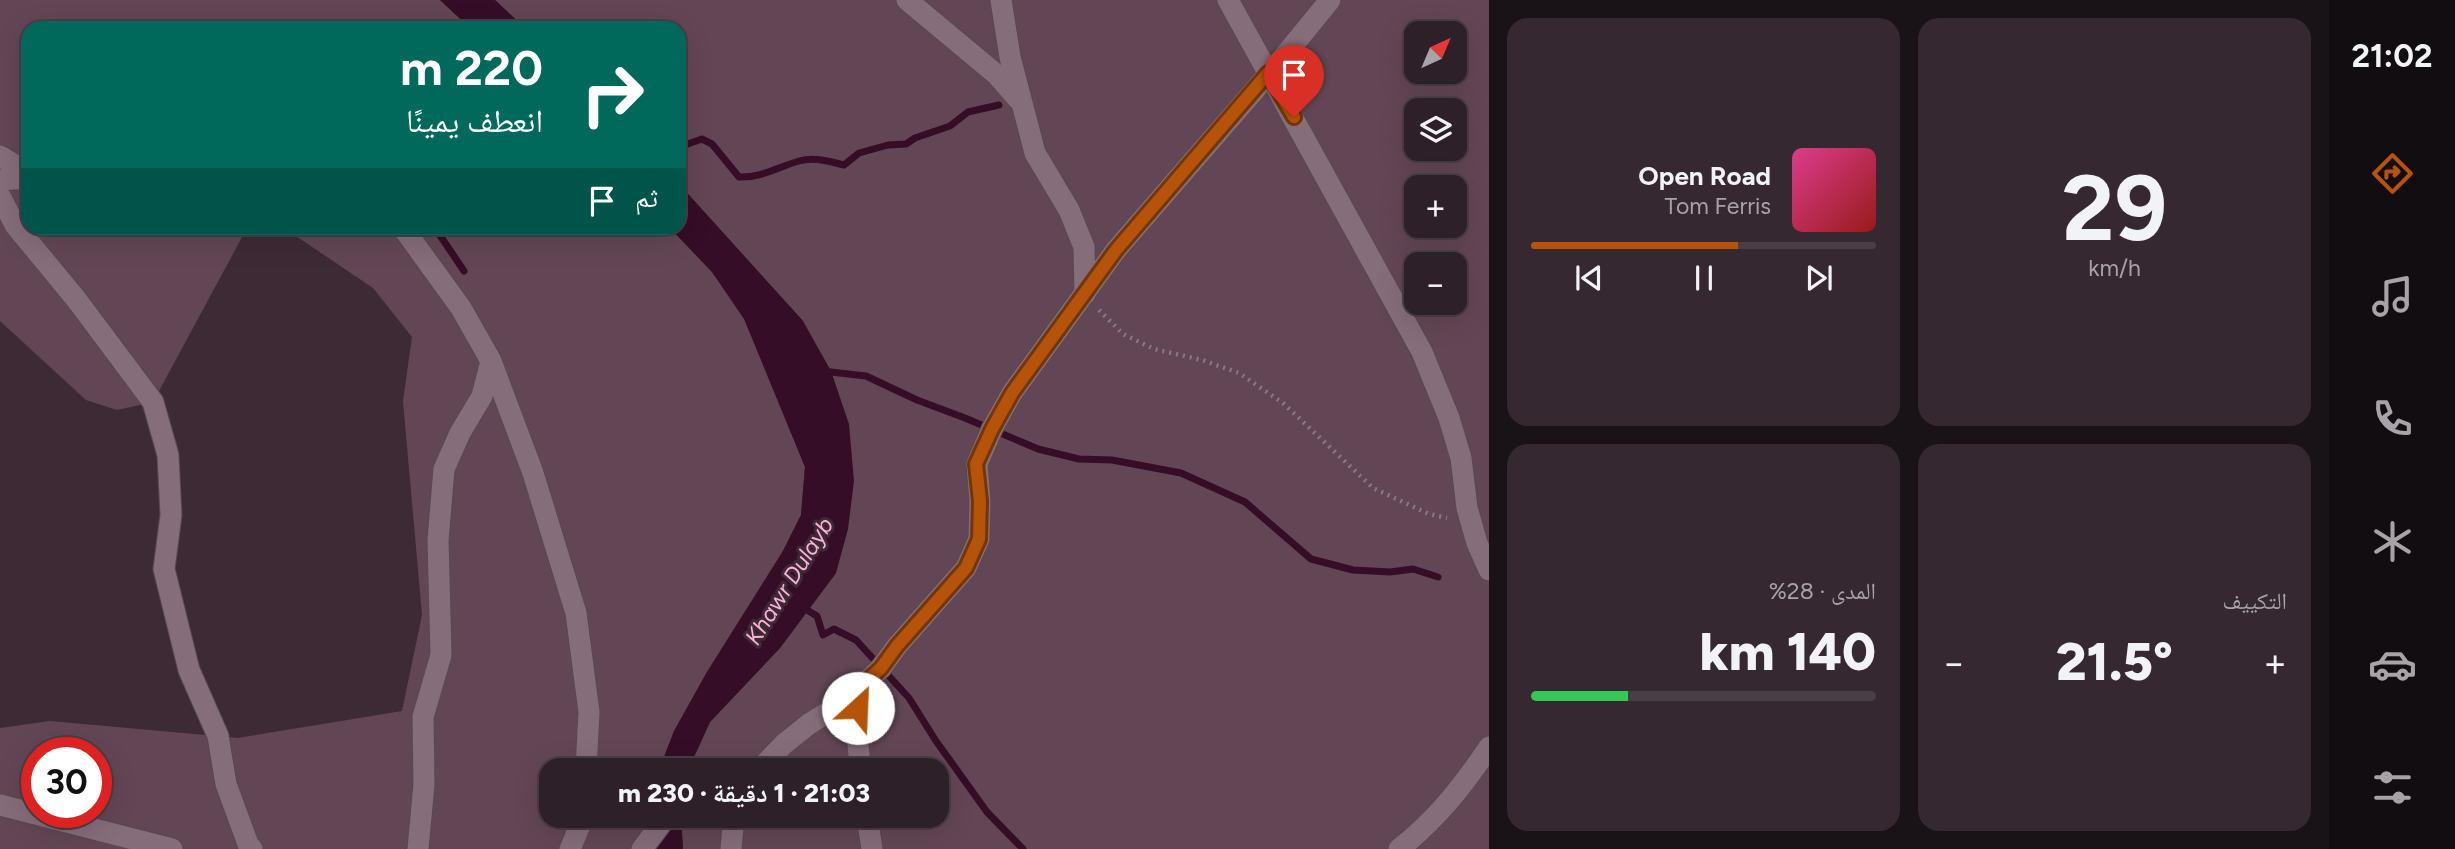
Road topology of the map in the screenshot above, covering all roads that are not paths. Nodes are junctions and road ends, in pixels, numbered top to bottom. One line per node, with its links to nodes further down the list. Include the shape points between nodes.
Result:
1 (907, 0): 6 (street, via 997,75)
2 (1001, 0): 6 (street)
3 (1228, 0): 5 (street)
4 (1330, 0): 5 (street)
5 (1268, 73): 15 (street, via 1116,250); 17 (street, via 1422,352 1449,418 1472,524)
6 (1022, 104): 15 (street, via 1035,153 1069,210 1084,247)
7 (0, 156): 8 (street)
8 (21, 171)
9 (21, 177): 10 (street)
10 (0, 180)
11 (0, 196): 12 (street)
12 (21, 232)
13 (23, 235): 29 (street, via 153,402 169,455 171,515 164,569 189,670 218,736 226,784)
14 (408, 235): 16 (street, via 461,308)
15 (1085, 294): 18 (street, via 1012,393 976,464 979,539 966,568)
16 (491, 361): 20 (street, via 533,473 576,613 589,712); 30 (street, via 482,396 444,469 438,540 441,655 424,717)
17 (1489, 570)
18 (866, 682): 21 (street); 22 (street, via 858,708)
19 (1489, 747): 35 (street, via 1424,830)
20 (587, 758)
21 (771, 758)
22 (859, 758)
23 (0, 805): 28 (street)
24 (579, 828): 31 (street)
25 (658, 828): 32 (street)
26 (733, 828): 33 (street)
27 (869, 828): 34 (street)
28 (172, 849)
29 (252, 849)
30 (418, 849)
31 (569, 849)
32 (642, 849)
33 (731, 849)
34 (872, 849)
35 (1399, 849)

